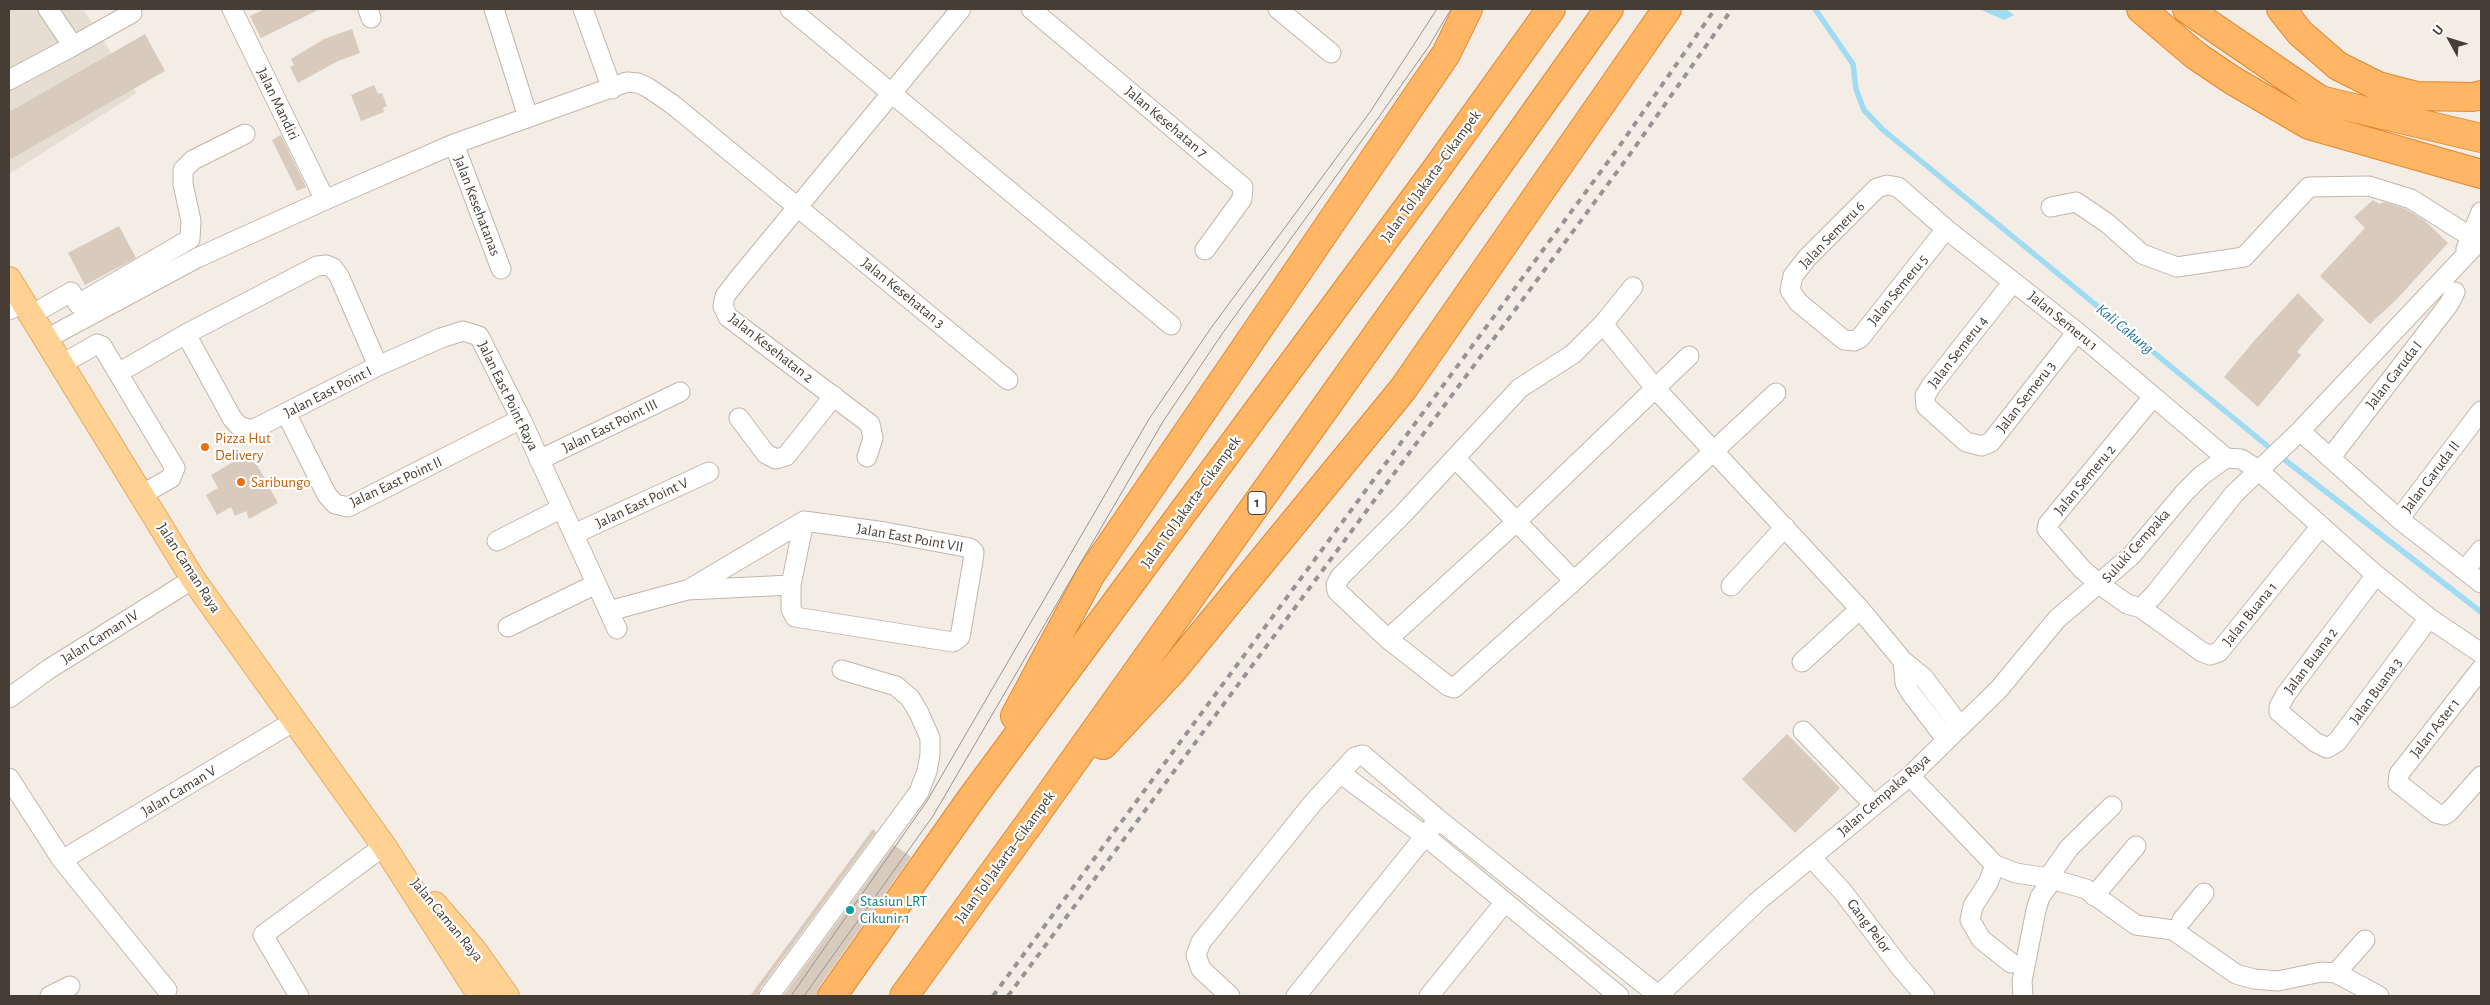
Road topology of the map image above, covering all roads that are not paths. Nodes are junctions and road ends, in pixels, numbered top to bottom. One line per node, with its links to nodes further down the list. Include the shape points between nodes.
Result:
1 (48, 9): 17 (street)
2 (233, 9): 29 (street, Jalan Mandiri)
3 (494, 9): 23 (street)
4 (583, 9): 20 (street)
5 (790, 9): 21 (street)
6 (961, 9): 21 (street, Jalan Kesehatan 2)
7 (1031, 9): 35 (street, Jalan Kesehatan 7, via 1242,187 1242,199)
8 (1278, 9): 18 (street)
9 (1468, 9): 114 (highway, via 1441,61 1091,574)
10 (1551, 9): 114 (highway, Jalan Tol Jakarta–Cikampek)
11 (1609, 9): 118 (highway, Jalan Tol Jakarta–Cikampek / 1)
12 (1667, 9): 118 (highway, via 1395,400 1173,670)
13 (2141, 9): 27 (highway, via 2195,55 2309,125)
14 (2186, 9): 25 (highway, via 2320,100)
15 (2280, 9): 22 (highway, via 2300,33 2338,66 2378,86 2417,96 2473,97)
16 (132, 13): 17 (street)
17 (73, 46): 19 (street)
18 (1331, 53)
19 (9, 80)
20 (612, 89): 23 (street, Jalan Kesehatan 3); 30 (street, Jalan Kesehatan 3, via 627,82 647,87)
21 (892, 91): 30 (street, Jalan Kesehatan 2); 43 (street)
22 (2481, 94)
23 (528, 117): 26 (street, Jalan Kesehatan 3)
24 (245, 134): 41 (street, via 193,160 183,170 191,222 190,239 78,304 71,292)
25 (2481, 138)
26 (454, 144): 29 (street, Jalan Kesehatan 3); 36 (street, Jalan Kesehatanas)
27 (2475, 171)
28 (1898, 187): 33 (street, Jalan Semeru 1); 47 (street, Jalan Semeru 6, via 1887,185 1878,188 1807,258 1791,282 1790,290 1798,302)
29 (325, 200): 46 (street, Jalan Kesehatan 3, via 197,258)
30 (797, 206): 52 (street, Jalan Kesehatan 3); 56 (street, Jalan Kesehatan 2, via 725,296 723,306 728,317)
31 (2051, 207): 34 (street, via 2076,202 2106,222 2142,254 2177,267 2244,257 2309,187 2369,186 2411,199)
32 (2481, 212): 34 (street)
33 (1946, 229): 38 (street, Jalan Semeru 1); 47 (street, Jalan Semeru 5, via 1860,338 1850,342)
34 (2477, 240): 62 (street, via 2464,258)
35 (1205, 250)
36 (501, 269)
37 (9, 279): 41 (main road, Jalan Caman Raya)
38 (2013, 282): 44 (street, Jalan Semeru 1); 63 (street, Jalan Semeru 4, via 1925,396 1926,406)
39 (1633, 287): 42 (street)
40 (2455, 292): 66 (street, Jalan Garuda I)
41 (21, 309): 46 (main road, Jalan Caman Raya)
42 (1603, 324): 53 (street); 67 (street, via 1573,354 1520,388)
43 (1171, 325)
44 (2077, 332): 57 (street, Jalan Semeru 1); 63 (street, Jalan Semeru 3, via 1991,442 1982,446)
45 (186, 334): 50 (street, via 317,266 326,265 340,276); 51 (street); 59 (street, Jalan East Point I, via 239,426 252,430)
46 (46, 339): 49 (main road, Jalan Caman Raya)
47 (1844, 340)
48 (1689, 356): 53 (street)
49 (62, 364): 51 (street, via 97,344 102,346); 72 (main road, Jalan Caman Raya)
50 (378, 366): 59 (street, Jalan East Point I); 61 (street, Jalan East Point Raya, via 463,330 473,332 485,346)
51 (118, 373): 72 (street, via 175,468 171,478)
52 (1008, 380)
53 (1655, 388): 64 (street); 76 (street)
54 (680, 392): 69 (street, Jalan East Point III)
55 (1776, 393): 64 (street)
56 (834, 396): 60 (street, via 786,456 776,459 766,454); 65 (street, Jalan Kesehatan 2, via 870,424 873,438)
57 (2153, 397): 68 (street, Jalan Semeru 1); 88 (street, Jalan Semeru 2, via 2048,527 2048,532)
58 (2481, 411): 74 (street, Jalan Garuda II)
59 (286, 413): 61 (street, Jalan East Point II, via 327,495 335,504 348,507)
60 (739, 418)
61 (521, 419): 69 (street, Jalan East Point Raya)
62 (2300, 431): 66 (street); 70 (street)
63 (1966, 442)
64 (1714, 450): 78 (street); 85 (street)
65 (867, 457)
66 (2331, 457): 74 (street)
67 (1455, 458): 76 (street); 98 (street, via 1340,577 1336,585 1337,591)
68 (2226, 458): 70 (street); 88 (street, Suluki Cempaka, via 2201,476 2131,556)
69 (539, 460): 73 (street, Jalan East Point Raya)
70 (2263, 465): 77 (street); 93 (street, via 2228,500)
71 (709, 472): 79 (street, Jalan East Point V)
72 (142, 495): 84 (main road, Jalan Caman Raya)
73 (560, 509): 79 (street, Jalan East Point Raya); 80 (street)
74 (2399, 519): 82 (street)
75 (804, 521): 89 (street, Jalan East Point VII); 89 (street, Jalan East Point VII, via 970,548 974,552 973,561 960,637 953,642 795,617 791,609); 91 (street)
76 (1516, 522): 85 (street); 98 (street)
77 (2321, 526): 83 (street); 93 (street, Jalan Buana 1, via 2219,652 2210,655 2202,652)
78 (1785, 527): 90 (street); 92 (street)
79 (574, 534): 87 (street, Jalan East Point Raya)
80 (497, 541)
81 (2481, 550): 82 (street)
82 (2465, 570): 86 (street)
83 (2376, 575): 95 (street); 109 (street, Jalan Buana 2, via 2279,707 2279,712)
84 (193, 578): 104 (street, Jalan Caman IV); 105 (main road, Jalan Caman Raya)
85 (1574, 581): 98 (street, via 1454,688)
86 (2481, 583)
87 (596, 584): 94 (street, Jalan East Point Raya); 96 (street)
88 (2099, 584): 93 (street, Suluki Cempaka, via 2127,604); 106 (street, Jalan Cempaka Raya, via 2057,619 1998,689)
89 (791, 585): 91 (street)
90 (1731, 586)
91 (687, 590): 94 (street)
92 (1860, 608): 100 (street); 101 (street)
93 (2141, 608)
94 (609, 611): 97 (street, Jalan East Point Raya)
95 (2429, 618): 99 (street); 109 (street, Jalan Buana 3, via 2337,742 2327,748)
96 (508, 627)
97 (617, 629)
98 (1388, 640)
99 (2481, 653)
100 (1903, 661): 106 (street, via 1924,678); 108 (street, via 1905,683)
101 (1802, 662)
102 (2481, 669): 112 (street, Jalan Aster 1, via 2398,774 2398,783 2436,813 2444,815)
103 (842, 670): 141 (street, via 896,686 910,698 930,738 927,771 919,792)
104 (11, 692)
105 (296, 720): 120 (main road, Jalan Caman Raya); 123 (street, Jalan Caman V)
106 (1960, 726): 108 (street, Jalan Cempaka Raya)
107 (1803, 731): 115 (street)
108 (1946, 739): 111 (street, Jalan Cempaka Raya)
109 (2315, 742)
110 (1340, 773): 117 (street, via 1355,756 1363,755); 119 (street); 144 (street, via 1201,942 1196,955 1201,969)
111 (1910, 776): 115 (street, Jalan Cempaka Raya); 124 (street)
112 (2481, 776)
113 (9, 778): 123 (street)
114 (971, 799): 142 (highway, Jalan Tol Jakarta–Cikampek)
115 (1874, 805): 122 (street, Jalan Cempaka Raya)
116 (2112, 806): 125 (street, via 2069,848)
117 (1438, 819): 119 (street); 136 (street)
118 (1032, 821): 143 (highway, Jalan Tol Jakarta–Cikampek / 1)
119 (1425, 836): 128 (street); 145 (street)
120 (384, 846): 131 (main road, Jalan Caman Raya); 138 (street, via 263,935)
121 (2136, 846): 127 (street)
122 (1811, 857): 136 (street, Jalan Cempaka Raya, via 1758,900); 148 (street, Gang Pelor, via 1844,892)
123 (62, 860): 135 (street)
124 (1995, 865): 125 (street, via 2016,873); 132 (street, via 1988,884 1973,906 1970,920 1981,939)
125 (2050, 878): 127 (street, via 2086,889); 149 (street, via 2036,910)
126 (2204, 893): 129 (street)
127 (2094, 896): 133 (street, via 2136,925 2174,930 2236,974 2278,981 2321,972)
128 (1505, 902): 146 (street); 147 (street)
129 (2182, 920)
130 (2365, 940): 133 (street)
131 (467, 958): 139 (main road, Jalan Caman Raya); 140 (main road, Jalan Caman Raya)
132 (2011, 963)
133 (2336, 973): 150 (street)
134 (70, 986): 137 (street)
135 (167, 990)
136 (1666, 994)
137 (50, 996)
138 (299, 996)
139 (480, 996)
140 (507, 996)
141 (769, 996)
142 (832, 996)
143 (904, 996)
144 (1230, 996)
145 (1296, 996)
146 (1429, 996)
147 (1619, 996)
148 (1925, 996)
149 (2022, 996)
150 (2379, 996)

